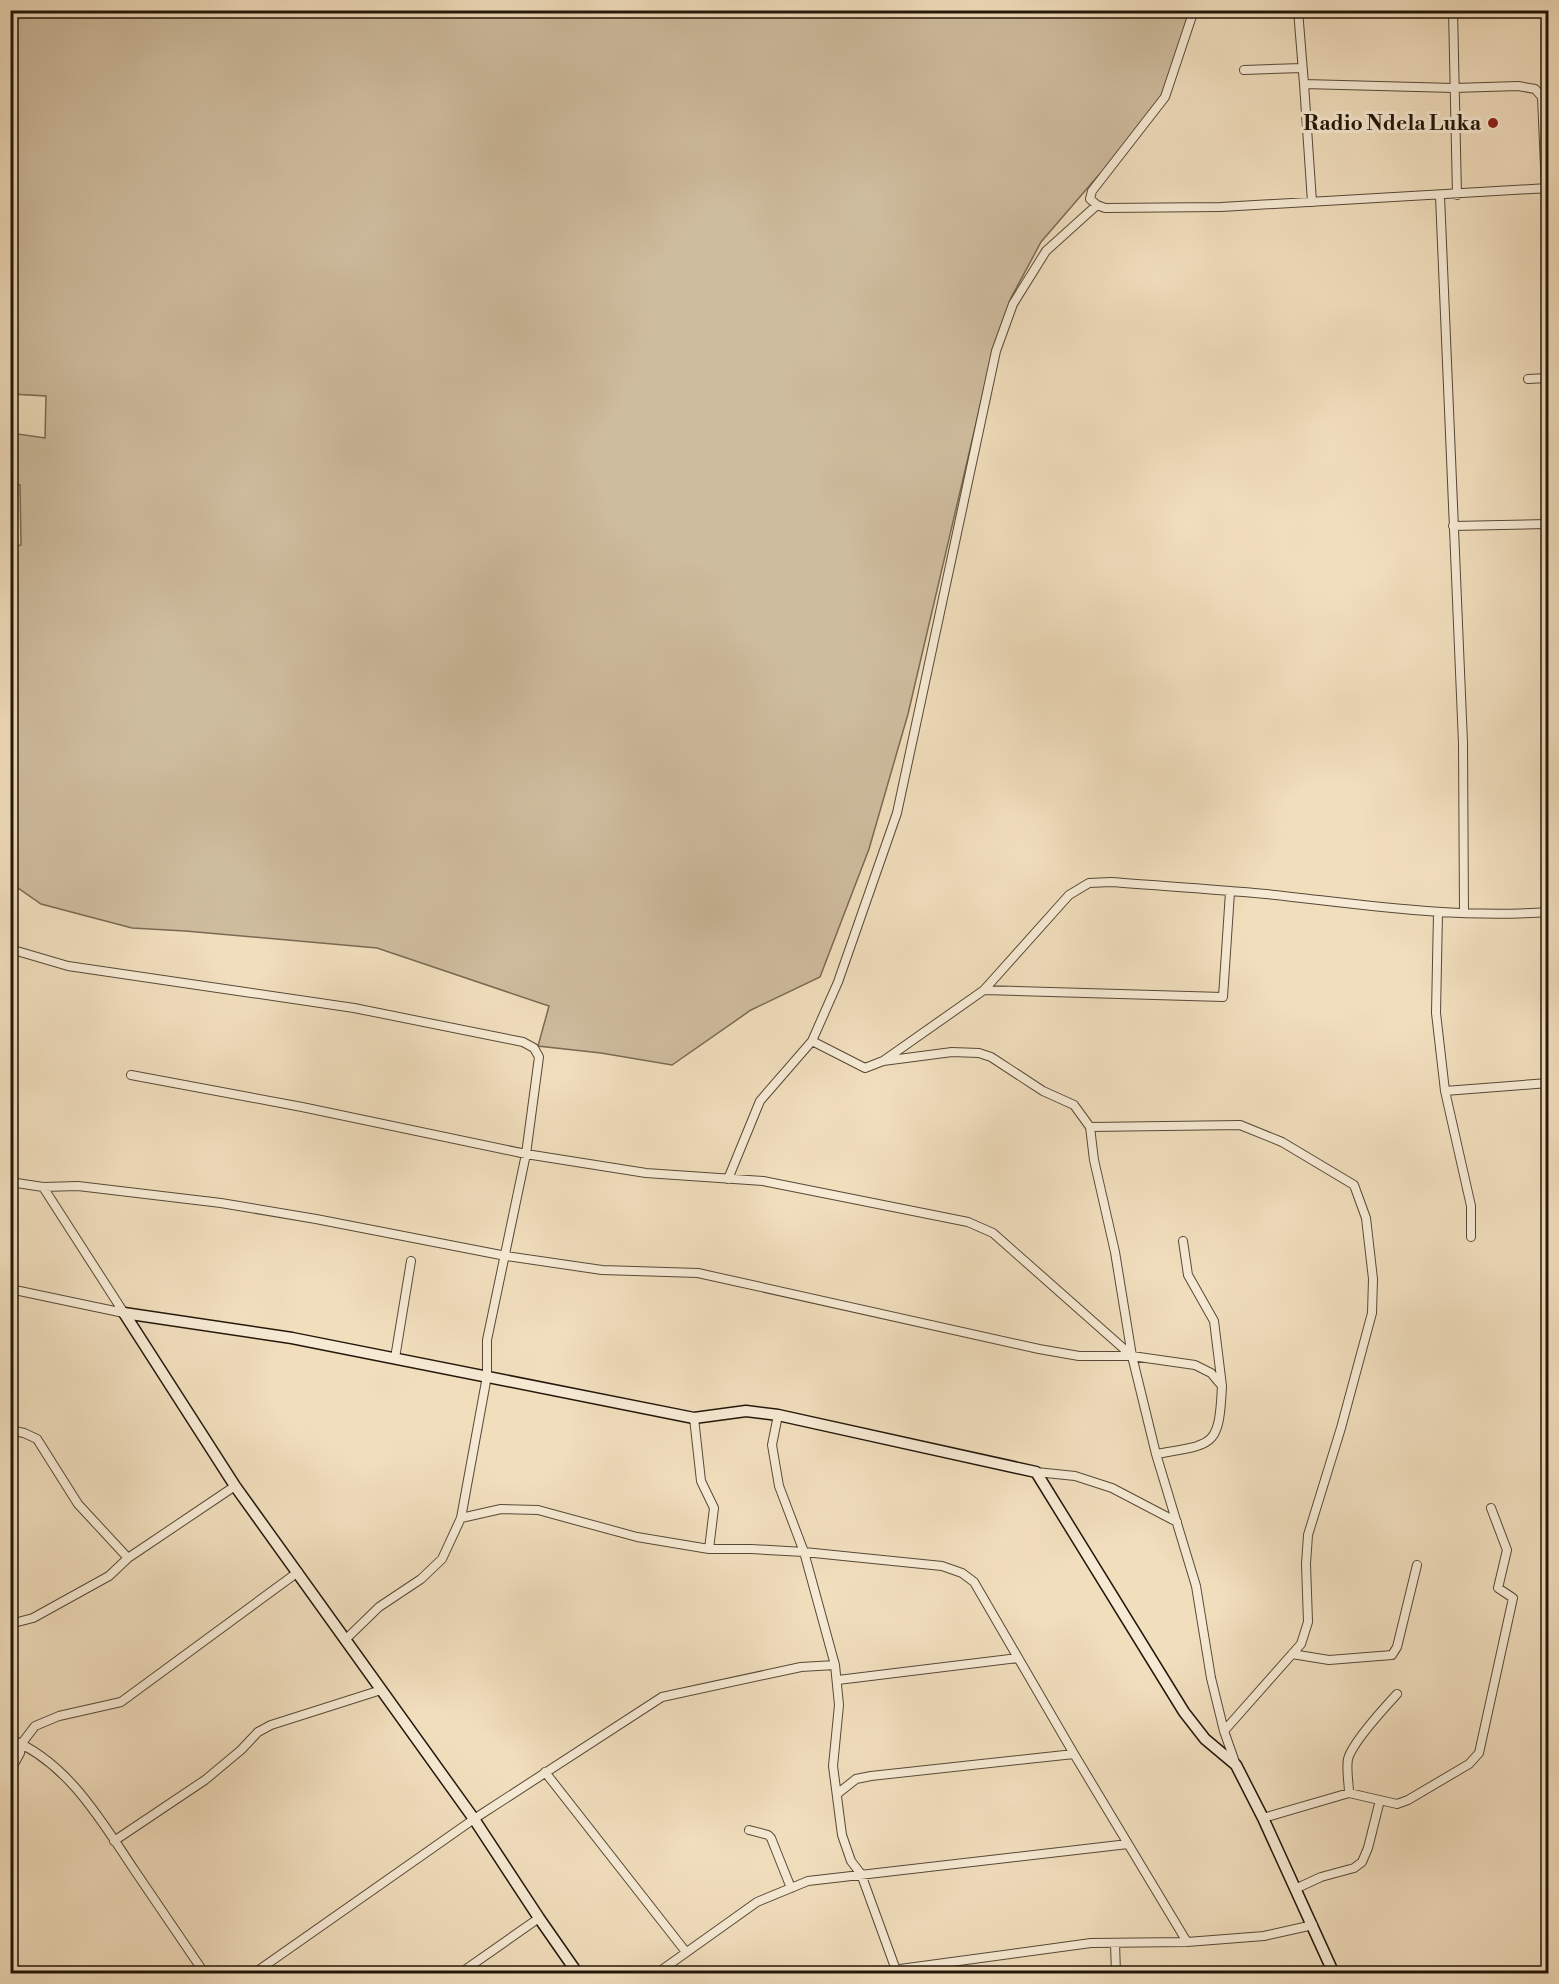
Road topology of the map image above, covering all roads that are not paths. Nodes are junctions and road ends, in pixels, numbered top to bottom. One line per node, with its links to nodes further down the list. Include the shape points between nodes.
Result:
1 (1194, 10): 5 (street)
2 (1201, 10): 5 (street)
3 (1298, 10): 6 (street)
4 (1453, 10): 9 (street)
5 (1188, 28): 14 (street, via 1166,97 1092,191 1090,199)
6 (1302, 68): 7 (street); 8 (street)
7 (1244, 70)
8 (1304, 84): 9 (street); 13 (street)
9 (1454, 88): 10 (street, via 1535,89 1542,97); 11 (street)
10 (1547, 188): 11 (street)
11 (1457, 195): 12 (street)
12 (1440, 196): 13 (street); 18 (street)
13 (1312, 202): 14 (street, via 1209,208)
14 (1097, 205): 25 (street, via 1046,251 1014,304 996,351 897,813 838,982)
15 (1548, 378): 16 (street)
16 (1528, 380)
17 (1548, 524): 18 (street)
18 (1454, 526): 22 (street, via 1463,753)
19 (1230, 892): 21 (street); 24 (street, via 1089,883 1069,895); 24 (street, via 1223,997)
20 (1548, 912): 22 (street)
21 (1438, 913): 22 (street); 29 (street, via 1436,1013)
22 (1464, 913)
23 (10, 949): 31 (street, via 68,966 354,1008 523,1042 534,1048 539,1057)
24 (984, 990): 26 (street)
25 (812, 1041): 26 (street, via 866,1068); 32 (street, via 760,1101)
26 (883, 1061): 30 (street, via 952,1052 979,1053 1074,1106)
27 (131, 1075): 31 (street)
28 (1548, 1083): 29 (street)
29 (1444, 1091): 35 (street, via 1471,1206)
30 (1090, 1127): 41 (street); 61 (street, via 1240,1125 1282,1142 1354,1185 1366,1218 1373,1279 1372,1313 1308,1535 1308,1622 1301,1644)
31 (526, 1154): 32 (street, via 646,1173); 37 (street)
32 (728, 1179): 41 (street, via 763,1181 982,1227)
33 (10, 1182): 34 (street)
34 (43, 1187): 37 (street, via 78,1186 222,1203); 40 (street)
35 (1470, 1237)
36 (1183, 1241): 44 (street, via 1188,1275 1214,1321)
37 (506, 1257): 41 (street, via 602,1270 698,1273 1039,1349 1079,1356); 43 (street, via 487,1340)
38 (411, 1261): 42 (street)
39 (11, 1290): 40 (street)
40 (124, 1313): 42 (street); 50 (street)
41 (1132, 1356): 44 (street, via 1195,1365 1211,1372); 48 (street)
42 (395, 1358): 43 (street)
43 (487, 1376): 46 (street); 52 (street)
44 (1222, 1386): 48 (street, via 1220,1421 1210,1440 1201,1446)
45 (778, 1415): 46 (street, via 746,1411); 49 (street); 55 (street, via 772,1444 779,1486)
46 (694, 1418): 54 (street, via 701,1481 714,1508)
47 (10, 1430): 56 (street, via 37,1439 78,1504)
48 (1156, 1454): 53 (street)
49 (1036, 1472): 53 (street, via 1075,1476 1112,1488); 71 (street, via 1184,1712 1205,1739)
50 (235, 1486): 56 (street); 58 (street)
51 (1491, 1508): 76 (street, via 1507,1550 1498,1588 1513,1598 1479,1753 1469,1764 1408,1800 1397,1804)
52 (461, 1518): 54 (street, via 501,1509 538,1510 637,1537); 60 (street, via 442,1559 421,1579 379,1607)
53 (1177, 1522): 67 (street, via 1196,1586)
54 (709, 1549): 55 (street)
55 (804, 1552): 62 (street, via 942,1566 962,1573 974,1582); 63 (street)
56 (128, 1558): 59 (street, via 109,1576 58,1605)
57 (1417, 1565): 61 (street, via 1392,1655 1329,1660)
58 (298, 1572): 60 (street); 69 (street, via 121,1702 58,1716 35,1726)
59 (10, 1624)
60 (345, 1640): 65 (street)
61 (1292, 1654): 67 (street)
62 (1018, 1658): 64 (street); 70 (street)
63 (835, 1665): 64 (street); 72 (street, via 801,1667 662,1697)
64 (838, 1680): 75 (street, via 833,1766)
65 (381, 1690): 77 (street); 80 (street, via 258,1732 205,1780)
66 (1397, 1694): 74 (street, via 1350,1755)
67 (1224, 1731): 71 (street)
68 (10, 1739): 69 (street)
69 (22, 1743): 73 (street); 80 (street, via 50,1763 87,1800)
70 (1074, 1754): 75 (street, via 871,1776 856,1779); 81 (street)
71 (1236, 1765): 78 (street)
72 (545, 1772): 77 (street); 89 (street)
73 (10, 1775)
74 (1349, 1793): 76 (street); 78 (street)
75 (837, 1794): 82 (street, via 842,1835 851,1861)
76 (1380, 1800): 84 (street, via 1362,1862)
77 (474, 1818): 85 (street); 92 (street)
78 (1263, 1818): 84 (street)
79 (749, 1830): 83 (street, via 771,1838)
80 (114, 1841): 91 (street)
81 (1128, 1844): 82 (street); 87 (street)
82 (861, 1874): 83 (street); 90 (street)
83 (791, 1887): 89 (street, via 757,1902)
84 (1295, 1889): 86 (street)
85 (538, 1918): 93 (street); 94 (street)
86 (1313, 1925): 87 (street, via 1264,1936); 98 (street)
87 (1187, 1942): 88 (street)
88 (1116, 1943): 90 (street, via 1091,1943); 97 (street)
89 (686, 1952): 95 (street)
90 (900, 1971): 96 (street)
91 (205, 1974)
92 (254, 1974)
93 (459, 1974)
94 (578, 1974)
95 (656, 1974)
96 (883, 1974)
97 (1116, 1974)
98 (1334, 1974)

